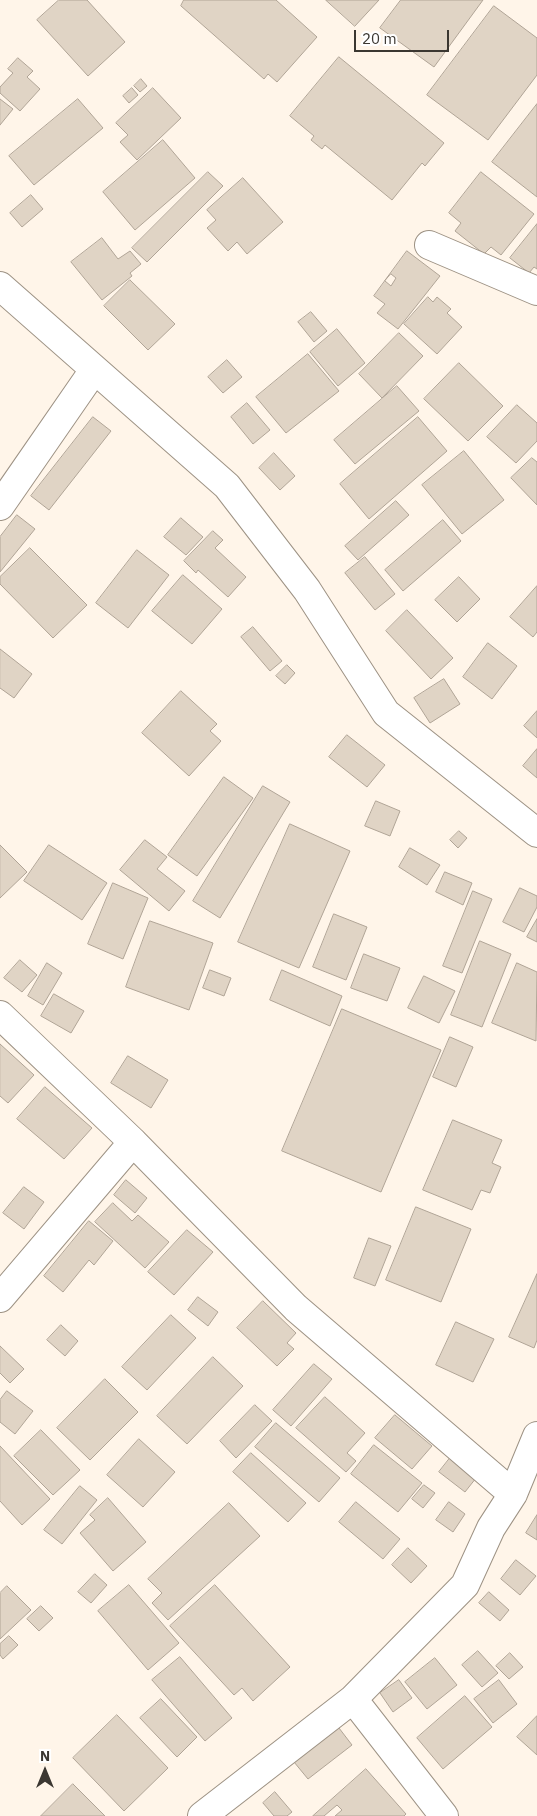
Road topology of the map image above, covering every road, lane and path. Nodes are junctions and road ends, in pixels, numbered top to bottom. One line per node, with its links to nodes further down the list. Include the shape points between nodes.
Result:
1 (428, 245): 3 (street)
2 (0, 286): 4 (street)
3 (537, 291)
4 (94, 370): 5 (street); 6 (street, via 228,486 308,590 386,713)
5 (0, 506)
6 (537, 833)
7 (0, 1015): 8 (street)
8 (133, 1142): 9 (street); 11 (street, via 296,1308)
9 (0, 1298)
10 (537, 1436): 11 (street)
11 (513, 1494): 12 (street, via 491,1528 465,1584)
12 (353, 1699): 13 (street); 14 (street)
13 (202, 1816)
14 (444, 1816)

